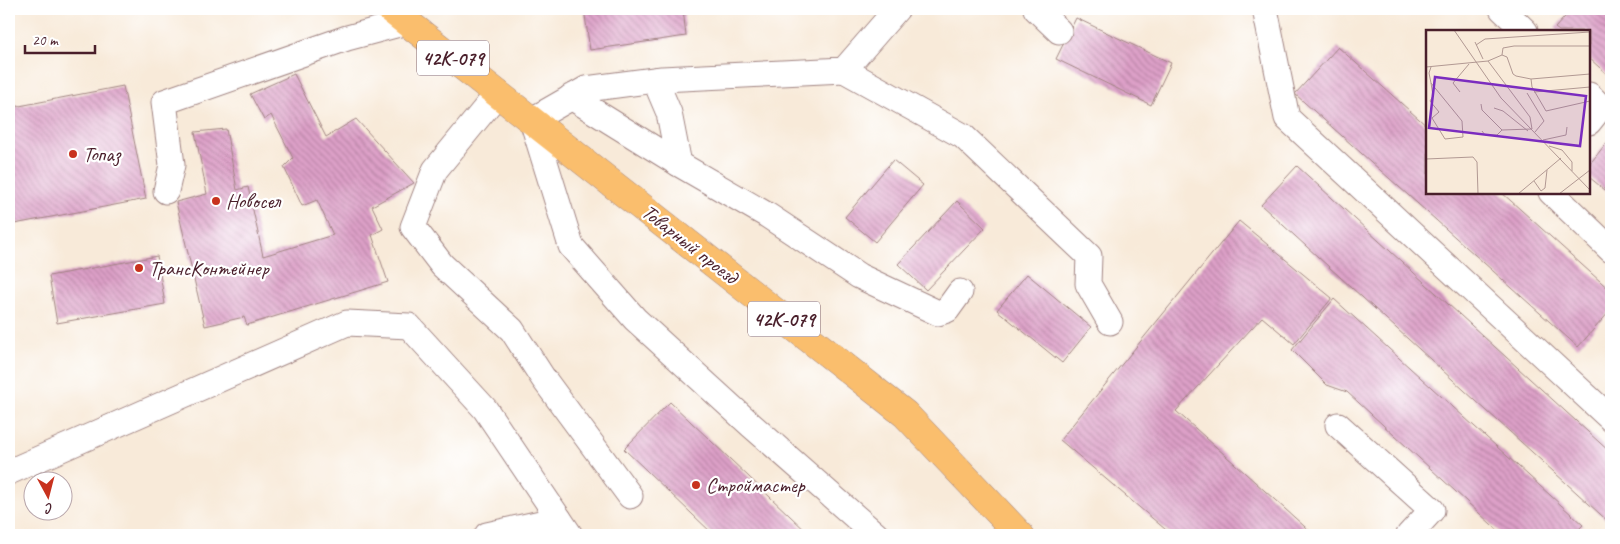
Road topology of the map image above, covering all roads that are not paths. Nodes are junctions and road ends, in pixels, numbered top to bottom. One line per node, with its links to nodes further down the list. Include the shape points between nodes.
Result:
1 (897, 9): 8 (lane)
2 (1036, 9): 7 (lane)
3 (1265, 9): 21 (lane, via 1287,118)
4 (1502, 9): 6 (lane)
5 (399, 15): 10 (main road, Товарный проезд / 42К-079); 16 (lane, via 347,38 164,102 172,165)
6 (1524, 30)
7 (1060, 31)
8 (844, 70): 9 (lane); 20 (lane, via 963,136 1089,256 1088,284)
9 (655, 80): 12 (lane, via 586,89); 15 (lane, via 669,113)
10 (498, 93): 13 (main road, Товарный проезд / 42К-079); 24 (lane, via 434,170 413,227 442,265 512,330 543,378)
11 (1590, 96): 14 (lane, via 1601,107)
12 (571, 97): 13 (lane); 15 (lane)
13 (532, 120): 27 (lane, via 571,246 635,319); 28 (main road, Товарный проезд / 42К-079, via 905,414)
14 (1590, 121)
15 (679, 164): 19 (lane, via 767,215 859,276 938,313 947,310)
16 (166, 191)
17 (1553, 194): 18 (lane)
18 (1611, 250)
19 (960, 292)
20 (1110, 322)
21 (1611, 419)
22 (1338, 425): 29 (lane, via 1432,510)
23 (9, 472): 25 (lane, via 347,323 409,326 485,409)
24 (630, 496)
25 (565, 527): 26 (lane)
26 (487, 535)
27 (876, 535)
28 (1020, 535)
29 (1409, 535)

